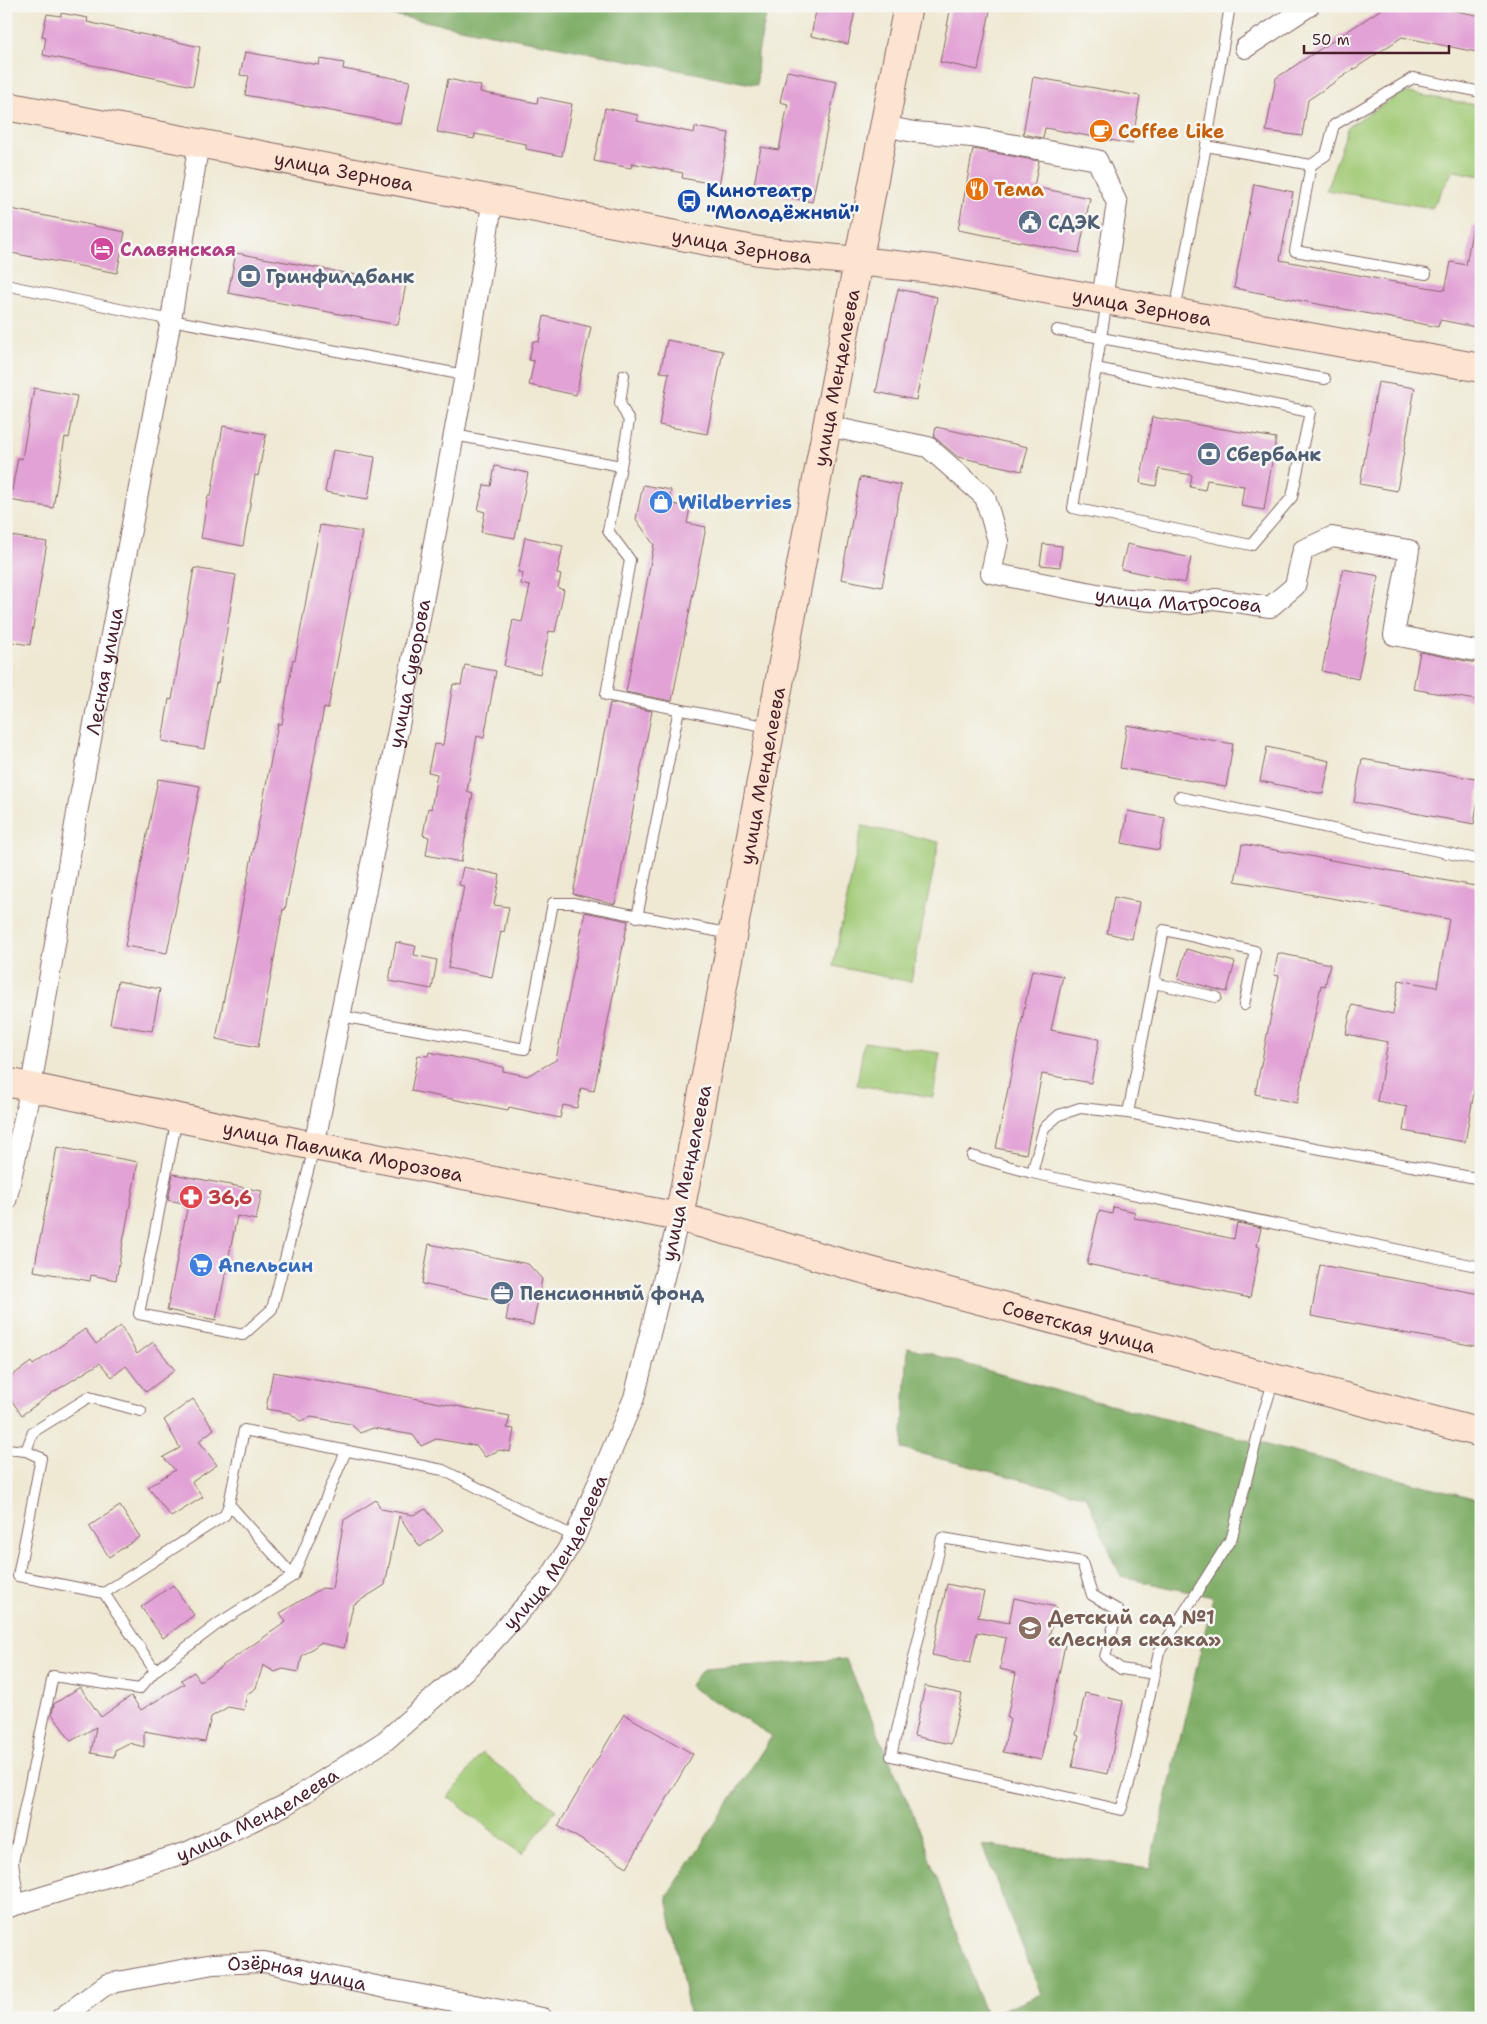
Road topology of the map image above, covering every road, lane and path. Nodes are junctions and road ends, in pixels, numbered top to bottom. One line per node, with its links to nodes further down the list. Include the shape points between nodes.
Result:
1 (908, 6): 7 (street, улица Менделеева)
2 (1230, 6): 9 (lane)
3 (1309, 6): 4 (street)
4 (1245, 48)
5 (1481, 92): 10 (lane, via 1413,78 1334,125 1326,155)
6 (6, 106): 8 (street, улица Зернова)
7 (884, 126): 12 (street, улица Менделеева); 15 (street, via 972,137 1097,160 1117,203)
8 (199, 142): 11 (street, улица Зернова); 17 (street, Лесная улица)
9 (1206, 146): 10 (lane); 16 (lane)
10 (1311, 165): 13 (lane, via 1295,251)
11 (492, 198): 12 (street, улица Зернова, via 759,251); 22 (street, улица Суворова)
12 (858, 261): 15 (street, улица Зернова, via 934,269); 25 (street, улица Менделеева)
13 (1426, 274)
14 (6, 284): 17 (lane)
15 (1105, 300): 16 (street, улица Зернова); 19 (lane)
16 (1175, 312): 21 (street, улица Зернова)
17 (171, 320): 22 (lane); 39 (street, Лесная улица, via 79,803)
18 (1057, 330): 19 (lane)
19 (1101, 338): 20 (lane); 24 (lane)
20 (1096, 368): 20 (lane, via 1310,412 1292,497 1251,545 1073,508)
21 (1481, 368)
22 (465, 375): 26 (street, улица Суворова)
23 (624, 375): 27 (lane, via 620,403 629,421)
24 (1325, 379)
25 (826, 426): 28 (street, улица Матросова, via 928,447 985,497 998,541 991,573 1118,598 1190,604 1215,599 1270,607 1295,586 1303,550 1332,537 1409,550 1394,635); 30 (street, улица Менделеева)
26 (454, 435): 27 (lane); 38 (street, улица Суворова)
27 (621, 466): 29 (lane, via 608,531 630,560 606,695)
28 (1481, 652)
29 (679, 709): 30 (lane); 33 (lane)
30 (772, 728): 34 (street, улица Менделеева)
31 (1179, 797): 32 (lane)
32 (1481, 860)
33 (637, 916): 34 (lane); 38 (lane, via 572,903 552,903 525,1049)
34 (733, 934): 47 (street, улица Менделеева)
35 (1154, 983): 36 (lane); 37 (lane, via 1164,930 1255,951); 40 (lane)
36 (1216, 996)
37 (1244, 1005)
38 (340, 1016): 42 (street, улица Суворова)
39 (19, 1084): 41 (street, улица Павлика Морозова); 46 (street, Лесная улица)
40 (1128, 1112): 44 (lane, via 1080,1108 1059,1115 1044,1128); 45 (lane)
41 (178, 1117): 42 (street, улица Павлика Морозова); 42 (lane, via 139,1314 242,1335 272,1309)
42 (314, 1146): 47 (street, улица Павлика Морозова)
43 (972, 1156): 44 (lane)
44 (1032, 1173): 48 (lane)
45 (1481, 1179)
46 (6, 1201)
47 (679, 1217): 49 (street, Советская улица); 56 (street, улица Менделеева, via 634,1398)
48 (1481, 1267)
49 (1274, 1380): 51 (street, Советская улица); 60 (lane, via 1232,1537 1159,1652)
50 (141, 1411): 54 (lane, via 89,1397 33,1432)
51 (1481, 1433)
52 (6, 1449): 54 (lane)
53 (346, 1451): 55 (lane, via 244,1430); 56 (lane, via 443,1470); 57 (lane)
54 (26, 1452): 58 (lane, via 41,1458 18,1576)
55 (229, 1504): 57 (lane); 58 (lane, via 225,1515)
56 (575, 1537): 61 (street, улица Менделеева, via 548,1580 472,1665 385,1741 285,1805 188,1852)
57 (293, 1576): 59 (lane, via 219,1623)
58 (104, 1593): 59 (lane)
59 (154, 1671): 61 (lane, via 138,1689 53,1676 13,1862)
60 (1155, 1674): 60 (lane, via 1121,1810 891,1756 942,1538 1082,1562 1092,1595 1118,1610 1105,1657 1121,1669)
61 (13, 1906)
62 (61, 2018): 63 (street, Озёрная улица, via 107,1984 213,1964 264,1962)
63 (542, 2018)

